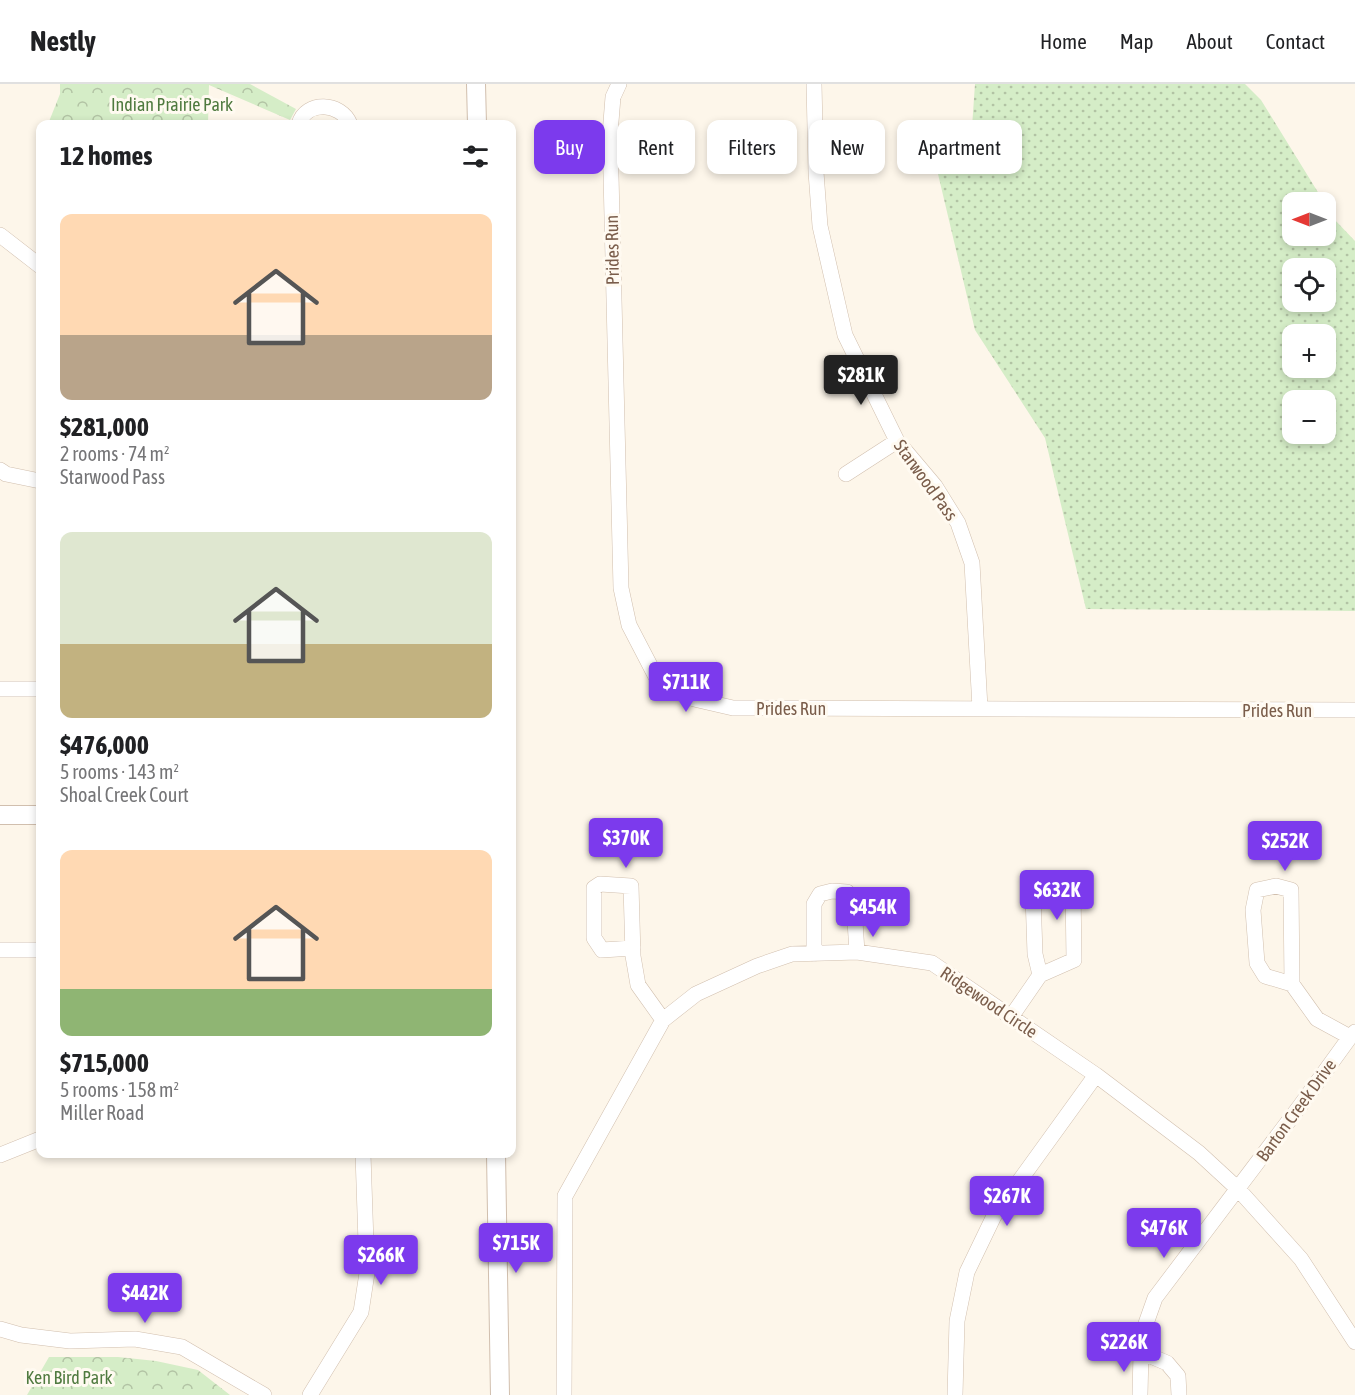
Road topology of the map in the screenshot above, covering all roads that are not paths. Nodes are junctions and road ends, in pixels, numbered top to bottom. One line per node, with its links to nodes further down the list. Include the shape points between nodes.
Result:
1 (476, 84): 6 (street)
2 (619, 84): 15 (street, Prides Run, via 613,97 610,134 621,588 629,625 655,675 694,699 733,708)
3 (814, 84): 9 (street, Starwood Pass, via 820,226 844,335)
4 (300, 120): 5 (street, via 308,111 319,107 335,108)
5 (348, 120)
6 (477, 120)
7 (0, 235): 8 (street)
8 (36, 263)
9 (897, 441): 11 (street); 15 (street, Starwood Pass, via 935,486 958,523 972,563)
10 (0, 470): 12 (street)
11 (846, 474)
12 (36, 480)
13 (0, 689): 14 (street)
14 (36, 689)
15 (980, 708): 16 (street, Prides Run)
16 (1355, 710)
17 (0, 815): 18 (street)
18 (36, 815)
19 (633, 948): 19 (street, via 631,886 600,884 594,888 594,938 602,950); 27 (street, via 638,986)
20 (0, 950): 21 (street)
21 (36, 950)
22 (857, 952): 23 (street, Ridgewood Circle); 23 (street, via 854,906 847,892 832,891 820,894 814,904); 26 (street, Ridgewood Circle, via 932,963)
23 (814, 954): 27 (street, Ridgewood Circle, via 792,954 757,966 696,994)
24 (1040, 975): 24 (street, via 1035,954 1033,895 1040,885 1064,884 1073,888 1074,960); 26 (street)
25 (1292, 984): 25 (street, via 1291,890 1276,886 1257,890 1253,909 1257,963 1265,976); 28 (street, via 1317,1019)
26 (1011, 1017): 29 (street, Ridgewood Circle)
27 (663, 1020): 41 (street, Ridgewood Circle, via 565,1196)
28 (1352, 1034): 34 (street, Barton Creek Drive)
29 (1096, 1076): 34 (street, Ridgewood Circle, via 1199,1153); 42 (street, via 994,1216 967,1272 957,1321)
30 (36, 1141): 31 (street)
31 (0, 1155)
32 (363, 1158): 39 (street, via 367,1273 361,1312)
33 (496, 1158): 40 (street)
34 (1238, 1189): 36 (street, Ridgewood Circle, via 1301,1259); 37 (street, Barton Creek Drive, via 1155,1298)
35 (0, 1329): 38 (street, via 70,1341 135,1339 182,1347)
36 (1355, 1342)
37 (1141, 1352): 43 (street, Barton Creek Drive); 44 (street, via 1167,1363 1178,1376)
38 (264, 1395)
39 (310, 1395)
40 (500, 1395)
41 (564, 1395)
42 (955, 1395)
43 (1140, 1395)
44 (1179, 1395)

